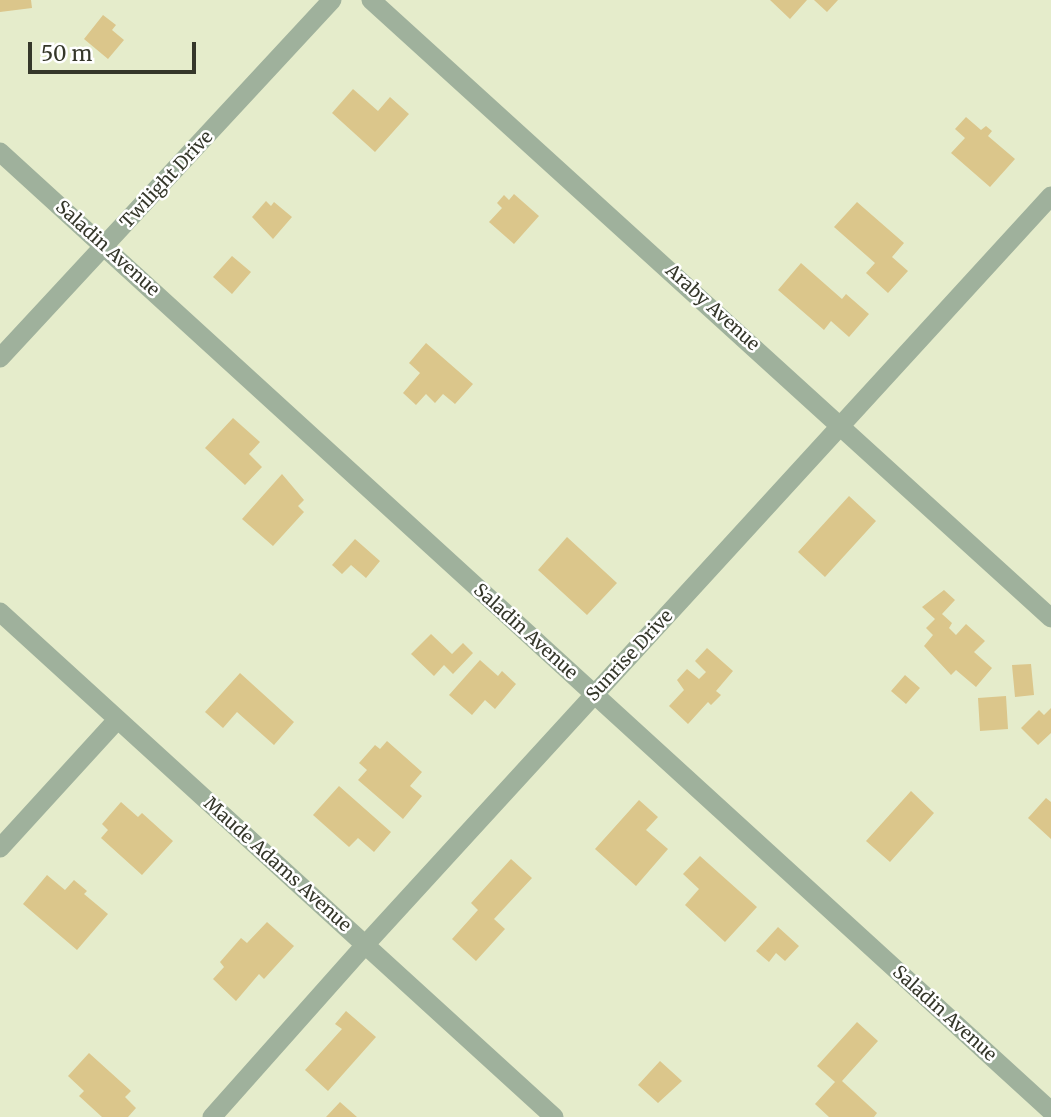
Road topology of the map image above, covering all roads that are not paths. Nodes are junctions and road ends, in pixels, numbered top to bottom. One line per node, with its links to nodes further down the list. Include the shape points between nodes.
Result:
1 (332, 0): 5 (street, Twilight Drive)
2 (370, 0): 7 (street, Araby Avenue)
3 (0, 152): 5 (street, Saladin Avenue)
4 (1051, 196): 7 (street, Sunrise Drive)
5 (105, 248): 6 (street, Twilight Drive); 10 (street, Saladin Avenue)
6 (0, 358)
7 (842, 426): 9 (street, Araby Avenue); 10 (street, Sunrise Drive)
8 (0, 612): 11 (street, Maude Adams Avenue)
9 (1051, 618)
10 (594, 695): 13 (street, Sunrise Drive); 14 (street, Saladin Avenue)
11 (117, 720): 12 (street); 13 (street, Maude Adams Avenue)
12 (0, 848)
13 (365, 945): 15 (street, Sunrise Drive); 16 (street, Maude Adams Avenue)
14 (1051, 1111)
15 (212, 1117)
16 (554, 1117)

